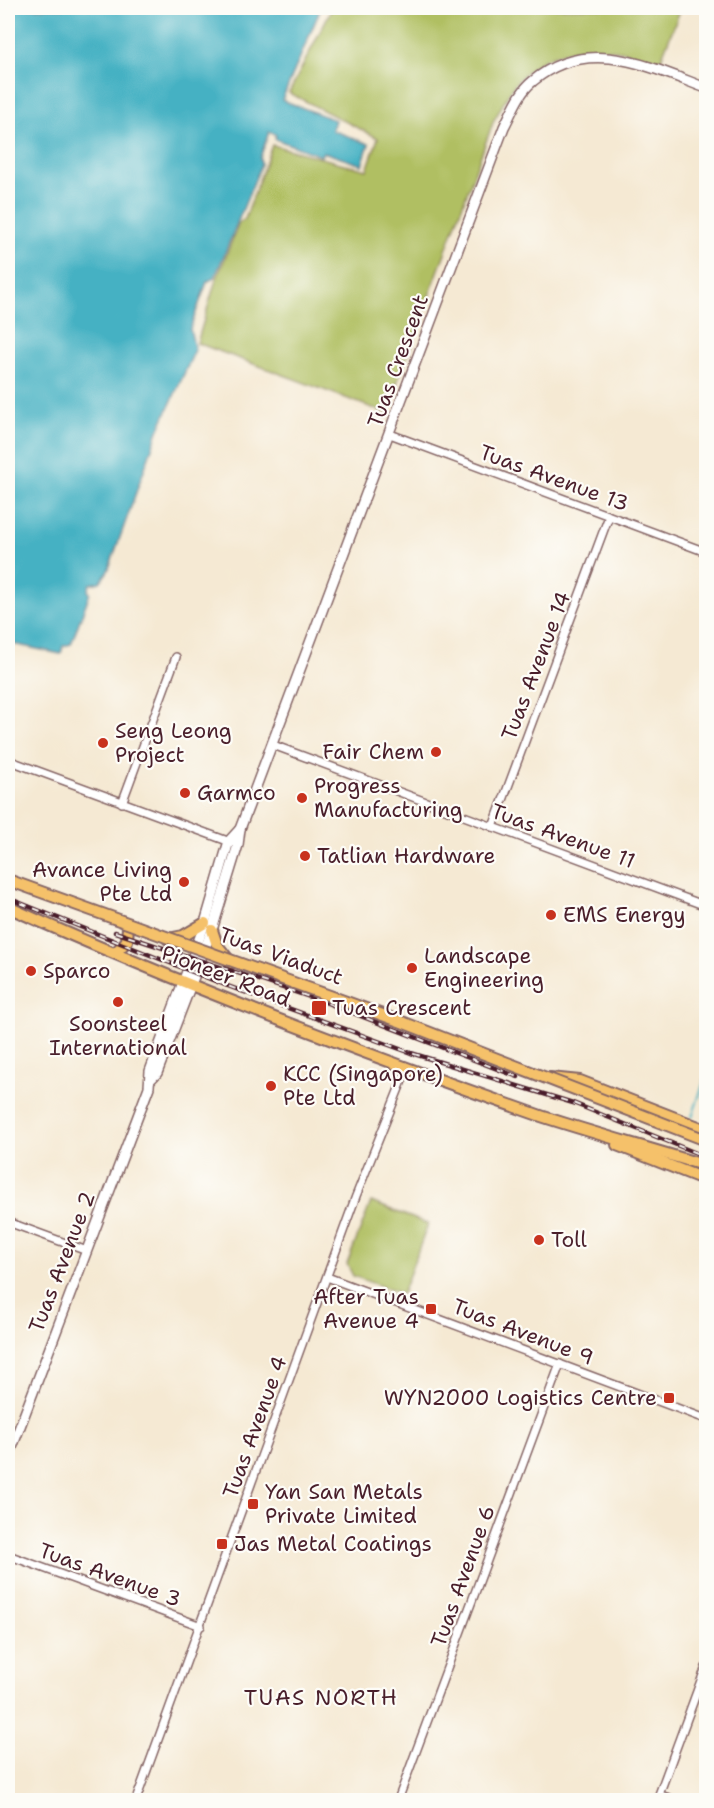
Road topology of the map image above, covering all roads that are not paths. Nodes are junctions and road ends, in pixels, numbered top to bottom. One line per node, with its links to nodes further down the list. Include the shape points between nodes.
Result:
1 (706, 88): 2 (street, Tuas Crescent, via 621,58 602,56 559,67 532,81 504,128)
2 (390, 434): 3 (street, Tuas Avenue 13); 6 (street, Tuas Crescent)
3 (609, 516): 4 (street, Tuas Avenue 13); 9 (street, Tuas Avenue 14)
4 (706, 552)
5 (176, 657): 8 (street)
6 (273, 745): 9 (street, Tuas Avenue 11); 10 (street, Tuas Crescent)
7 (8, 760): 8 (street)
8 (122, 803): 10 (street)
9 (493, 827): 13 (street, Tuas Avenue 11)
10 (234, 843): 15 (street, Tuas Crescent)
11 (8, 880): 23 (main road, Tuas Viaduct, bridge)
12 (8, 885): 16 (main road, Pioneer Road)
13 (706, 906)
14 (8, 907): 19 (main road, Pioneer Road)
15 (209, 926): 17 (main road); 18 (street, Tuas Crescent); 20 (main road)
16 (128, 927): 17 (main road, Pioneer Road); 19 (main road, via 128,937)
17 (164, 940): 18 (main road, Pioneer Road)
18 (199, 952): 20 (main road, Pioneer Road); 21 (street, Tuas Crescent)
19 (115, 953): 21 (main road, Pioneer Road)
20 (231, 963): 27 (main road, Pioneer Road)
21 (187, 983): 22 (main road, Pioneer Road); 31 (street, Tuas Avenue 2, via 157,1073 151,1079)
22 (405, 1066): 24 (main road, Pioneer Road); 32 (street, Tuas Avenue 4)
23 (550, 1078): 25 (main road, via 580,1081); 26 (main road, Tuas Viaduct, bridge)
24 (546, 1117): 28 (main road, Pioneer Road); 29 (main road)
25 (706, 1130)
26 (706, 1140)
27 (706, 1145)
28 (706, 1166)
29 (706, 1180)
30 (8, 1222): 31 (street)
31 (87, 1251): 35 (street, Tuas Avenue 2)
32 (327, 1277): 33 (street, Tuas Avenue 9); 37 (street, Tuas Avenue 4)
33 (560, 1364): 34 (street, Tuas Avenue 9); 41 (street, Tuas Avenue 6)
34 (706, 1419)
35 (8, 1458)
36 (8, 1555): 37 (street, Tuas Avenue 3)
37 (201, 1626): 40 (street, Tuas Avenue 4)
38 (706, 1667): 39 (street)
39 (658, 1797): 42 (street)
40 (136, 1800)
41 (398, 1800)
42 (675, 1800)

